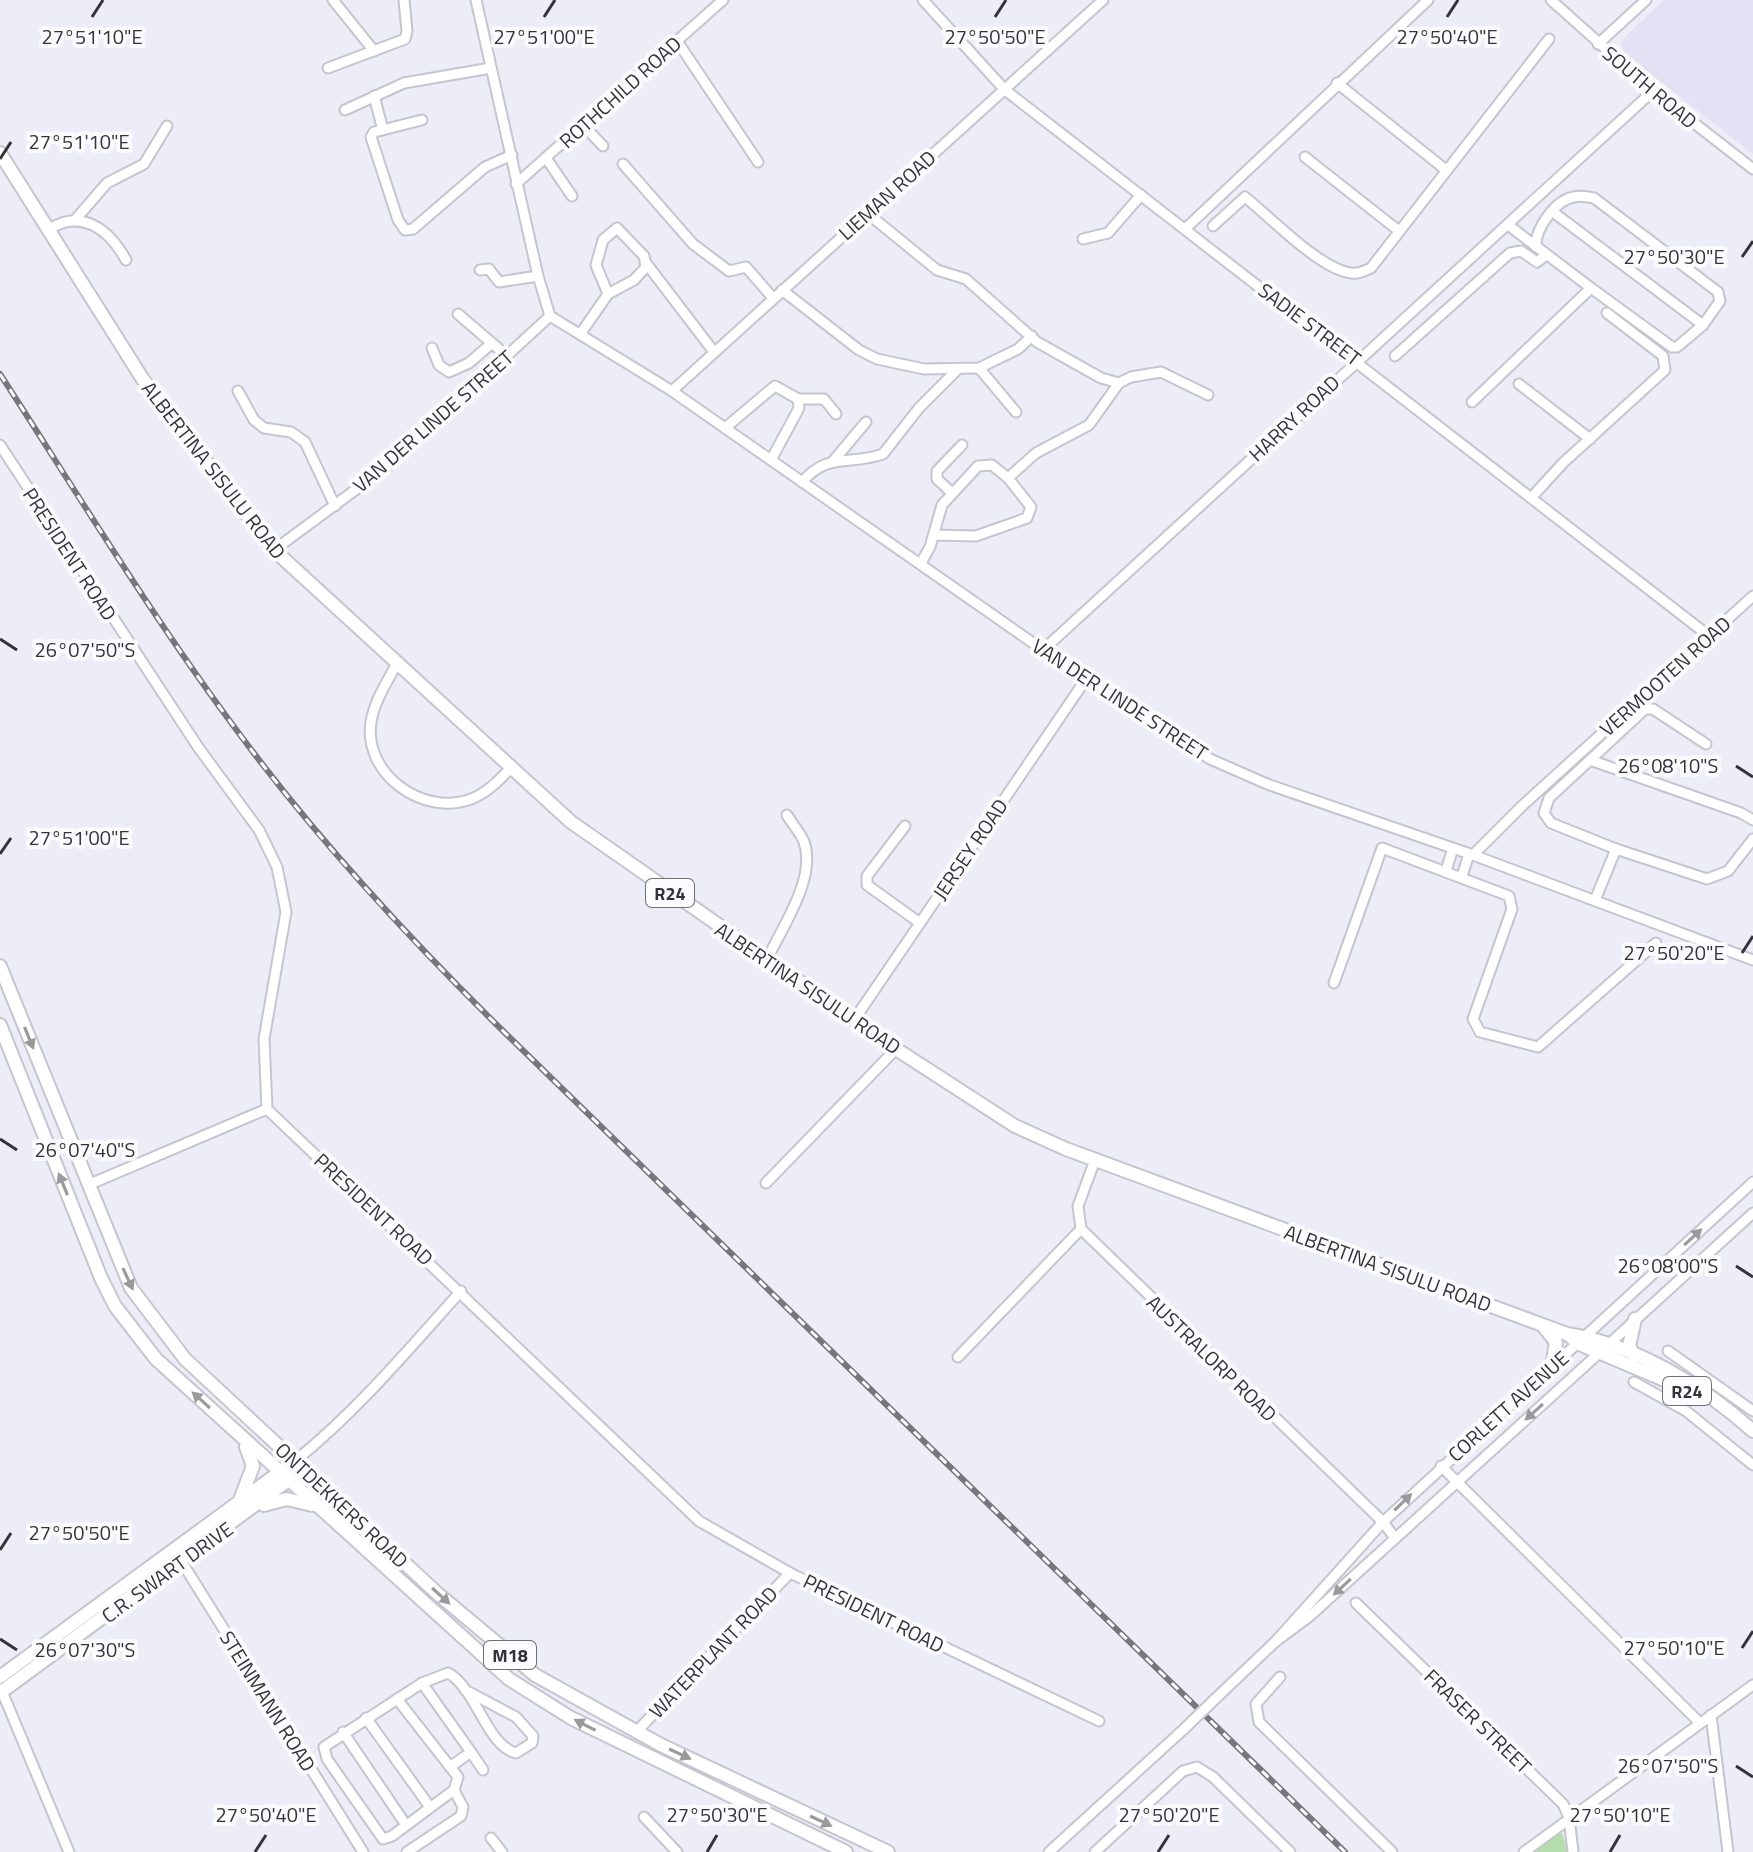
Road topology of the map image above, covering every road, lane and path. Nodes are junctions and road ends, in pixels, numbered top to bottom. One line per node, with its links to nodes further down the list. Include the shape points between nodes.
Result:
1 (333, 0): 13 (street)
2 (404, 0): 13 (street, via 406,36)
3 (476, 0): 15 (street)
4 (723, 0): 11 (street, ROTHCHILD ROAD)
5 (923, 0): 17 (street, SADIE STREET)
6 (1103, 0): 17 (street, LIEMAN ROAD)
7 (1428, 0): 16 (street)
8 (1551, 0): 12 (street, SOUTH ROAD)
9 (1646, 0): 12 (street)
10 (1549, 39): 33 (street)
11 (677, 41): 22 (street, ROTHCHILD ROAD); 30 (street)
12 (1598, 44): 18 (street, SOUTH ROAD)
13 (374, 51): 14 (street)
14 (328, 68)
15 (491, 68): 19 (street, via 404,83); 27 (street)
16 (1337, 83): 33 (street); 42 (street)
17 (1005, 90): 35 (street, SADIE STREET); 38 (street, LIEMAN ROAD)
18 (1653, 91): 32 (street, SOUTH ROAD); 40 (street, HARRY ROAD)
19 (374, 96): 20 (street); 24 (street)
20 (345, 110)
21 (422, 120): 24 (street)
22 (583, 125): 25 (street); 29 (street, ROTHCHILD ROAD)
23 (167, 126): 39 (street, via 144,164 107,183)
24 (383, 130): 27 (street, via 371,137 398,220 408,231 485,167)
25 (603, 146)
26 (0, 153): 43 (main road, ALBERTINA SISULU ROAD / R24)
27 (512, 155): 34 (street)
28 (1305, 157): 44 (street)
29 (546, 158): 34 (street, ROTHCHILD ROAD); 36 (street)
30 (758, 162)
31 (623, 164): 56 (street, via 693,244 729,271 746,267)
32 (1753, 169)
33 (1446, 170): 44 (street)
34 (516, 184): 52 (street)
35 (1141, 195): 42 (street, SADIE STREET); 45 (street, via 1108,233)
36 (572, 196)
37 (1553, 212): 46 (street); 60 (street); 60 (street, via 1571,197 1598,200 1718,292 1718,306)
38 (867, 213): 54 (street, LIEMAN ROAD); 62 (street, via 927,263 966,279)
39 (75, 220): 43 (street); 49 (street, via 102,229)
40 (1508, 225): 46 (street); 68 (street, HARRY ROAD)
41 (1213, 226): 44 (street, via 1245,197 1323,260 1357,273 1371,268)
42 (1185, 229): 68 (street, SADIE STREET)
43 (48, 230): 93 (main road, ALBERTINA SISULU ROAD / R24, via 142,378)
44 (1399, 231)
45 (1083, 239)
46 (1532, 245): 47 (street); 48 (street)
47 (1521, 251): 48 (street, via 1537,262); 67 (street, via 1503,258)
48 (1546, 255): 53 (street)
49 (126, 260)
50 (646, 263): 55 (street, via 640,276); 55 (street, via 624,232 612,231 603,240 596,265); 65 (street)
51 (480, 270): 52 (street, via 489,269 499,282)
52 (538, 276): 59 (street)
53 (1591, 288): 60 (street, via 1672,347); 77 (street)
54 (782, 290): 56 (street, LIEMAN ROAD); 70 (street, via 877,359)
55 (608, 294): 61 (street)
56 (773, 298): 65 (street, LIEMAN ROAD)
57 (1607, 313): 82 (street, via 1663,356 1666,364 1662,375)
58 (458, 314): 63 (street)
59 (550, 316): 61 (street, VAN DER LINDE STREET); 66 (street, VAN DER LINDE STREET)
60 (1703, 325)
61 (581, 333): 74 (street, VAN DER LINDE STREET)
62 (1032, 336): 69 (street); 71 (street, via 1089,372)
63 (492, 343): 64 (street, via 449,372 439,365); 66 (street)
64 (432, 348)
65 (714, 352): 74 (street, LIEMAN ROAD)
66 (507, 356): 91 (street, VAN DER LINDE STREET, via 385,468)
67 (1395, 356)
68 (1357, 360): 90 (street, SADIE STREET); 97 (street, HARRY ROAD)
69 (979, 368): 70 (street); 78 (street)
70 (956, 371): 86 (street, via 883,454)
71 (1119, 383): 75 (street, via 1161,372); 87 (street, via 1089,425 1036,453)
72 (1519, 384): 82 (street)
73 (238, 391): 91 (street, via 264,428 291,432 305,442)
74 (672, 391): 81 (street, VAN DER LINDE STREET)
75 (1208, 395)
76 (798, 399): 79 (street, via 824,399); 81 (street, via 775,386); 85 (street, via 799,408)
77 (1472, 402)
78 (1016, 412)
79 (836, 414)
80 (866, 422): 86 (street)
81 (725, 428): 85 (street, VAN DER LINDE STREET)
82 (1590, 439): 90 (street)
83 (0, 445): 122 (street, PRESIDENT ROAD, via 198,747 259,830 277,867 286,912 264,1039)
84 (962, 445): 89 (street, via 936,475)
85 (771, 460): 88 (street, VAN DER LINDE STREET)
86 (834, 460): 88 (street)
87 (1008, 478): 89 (street, via 992,465 981,465); 92 (street, via 1029,502 1032,511 1027,518 976,536)
88 (802, 482): 94 (street, VAN DER LINDE STREET)
89 (951, 492): 92 (street)
90 (1531, 498): 96 (street, SADIE STREET)
91 (335, 506): 93 (street, VAN DER LINDE STREET)
92 (935, 535): 94 (street)
93 (274, 550): 98 (main road, ALBERTINA SISULU ROAD / R24)
94 (921, 563): 97 (street, VAN DER LINDE STREET)
95 (1753, 596): 96 (street, VERMOOTEN ROAD)
96 (1709, 636): 109 (street, VERMOOTEN ROAD)
97 (1043, 650): 99 (street, VAN DER LINDE STREET)
98 (396, 665): 102 (main road, ALBERTINA SISULU ROAD / R24); 102 (street, via 371,722 378,760 389,778 423,800 443,803 469,800)
99 (1086, 679): 107 (street, VAN DER LINDE STREET, via 1192,750 1230,769); 113 (street, JERSEY ROAD)
100 (1706, 744): 101 (street, via 1645,709)
101 (1590, 760): 104 (street); 108 (street, via 1549,798 1544,813 1551,823)
102 (510, 769): 115 (main road, ALBERTINA SISULU ROAD / R24, via 571,822)
103 (787, 815): 115 (street, via 804,843 804,870 799,894)
104 (1753, 820)
105 (905, 826): 113 (street, via 867,876 867,885)
106 (1753, 839): 108 (street, via 1728,871 1707,879)
107 (1453, 848): 109 (street, VAN DER LINDE STREET); 110 (street)
108 (1616, 849): 112 (street)
109 (1471, 854): 111 (street); 112 (street, VAN DER LINDE STREET)
110 (1446, 871): 111 (street); 118 (street, via 1382,848)
111 (1462, 876): 114 (street, via 1504,892 1511,902 1473,1019 1480,1032 1538,1047)
112 (1595, 900): 116 (street, VAN DER LINDE STREET)
113 (920, 923): 119 (street, JERSEY ROAD)
114 (1656, 943)
115 (767, 960): 119 (main road, ALBERTINA SISULU ROAD / R24)
116 (1753, 960)
117 (0, 966): 126 (main road, ONTDEKKERS ROAD / M18, one-way to 126)
118 (1334, 983)
119 (854, 1020): 121 (main road, ALBERTINA SISULU ROAD / R24)
120 (0, 1025): 140 (main road, ONTDEKKERS ROAD / M18, one-way to 120, via 156,1359 115,1306)
121 (896, 1049): 123 (main road, ALBERTINA SISULU ROAD / R24, via 1015,1126); 125 (street)
122 (267, 1109): 126 (street); 129 (street, PRESIDENT ROAD)
123 (1095, 1160): 128 (street, via 1078,1206); 131 (main road, ALBERTINA SISULU ROAD / R24)
124 (1753, 1182): 132 (street, CORLETT AVENUE, one-way to 124)
125 (766, 1183)
126 (88, 1185): 143 (main road, ONTDEKKERS ROAD / M18, one-way to 143, via 131,1288 148,1314 185,1359)
127 (1753, 1213): 130 (street, CORLETT AVENUE)
128 (1081, 1229): 135 (street); 152 (street, AUSTRALORP ROAD)
129 (461, 1291): 143 (street, C.R. SWART DRIVE); 155 (street, PRESIDENT ROAD, via 699,1521)
130 (1635, 1319): 133 (street, CORLETT AVENUE); 136 (main road, via 1629,1346)
131 (1540, 1324): 132 (main road, ALBERTINA SISULU ROAD / R24); 137 (main road, via 1556,1342)
132 (1576, 1338): 133 (main road, ALBERTINA SISULU ROAD / R24); 137 (street, CORLETT AVENUE)
133 (1604, 1349): 136 (main road, ALBERTINA SISULU ROAD / R24); 142 (main road, ALBERTINA SISULU ROAD / R24, via 1700,1399); 148 (street, CORLETT AVENUE, one-way to 148)
134 (1668, 1351): 139 (street)
135 (958, 1357)
136 (1635, 1357): 141 (main road, ALBERTINA SISULU ROAD / R24, via 1692,1385)
137 (1552, 1366): 145 (street, CORLETT AVENUE)
138 (1634, 1382): 144 (street, via 1686,1411)
139 (1753, 1411)
140 (234, 1431): 146 (main road, ONTDEKKERS ROAD / M18); 149 (main road, via 253,1459)
141 (1753, 1431)
142 (1753, 1440)
143 (298, 1464): 146 (main road, C.R. SWART DRIVE); 147 (main road, C.R. SWART DRIVE); 170 (main road, ONTDEKKERS ROAD / M18, one-way to 170, via 509,1655 556,1689)
144 (1753, 1465)
145 (1441, 1466): 148 (street); 152 (street, CORLETT AVENUE, one-way to 145)
146 (279, 1471): 147 (main road, ONTDEKKERS ROAD / M18); 149 (main road, C.R. SWART DRIVE)
147 (290, 1481): 150 (main road, ONTDEKKERS ROAD / M18); 151 (main road, C.R. SWART DRIVE)
148 (1456, 1483): 153 (street, CORLETT AVENUE); 168 (street)
149 (239, 1503): 154 (main road, C.R. SWART DRIVE)
150 (319, 1508): 151 (main road, via 287,1499); 185 (main road, ONTDEKKERS ROAD / M18, one-way to 150, via 530,1694)
151 (254, 1509): 154 (main road, C.R. SWART DRIVE)
152 (1383, 1522): 153 (street, AUSTRALORP ROAD); 157 (street, CORLETT AVENUE)
153 (1395, 1538): 157 (street, CORLETT AVENUE, one-way to 157)
154 (178, 1555): 158 (main road, C.R. SWART DRIVE); 162 (main road, C.R. SWART DRIVE); 180 (street, STEINMANN ROAD)
155 (790, 1573): 167 (street, PRESIDENT ROAD); 170 (street, WATERPLANT ROAD)
156 (1356, 1603): 177 (street, FRASER STREET, via 1557,1798)
157 (1275, 1642): 187 (street, CORLETT AVENUE, bridge)
158 (0, 1677)
159 (1280, 1677): 190 (street, via 1256,1704 1259,1722)
160 (422, 1683): 163 (street, via 448,1673); 164 (street); 171 (street)
161 (1753, 1685): 165 (street)
162 (1, 1690): 181 (street)
163 (465, 1690): 163 (street, via 504,1748 516,1753 532,1743 533,1736 516,1717)
164 (397, 1699): 166 (street); 172 (street)
165 (1711, 1715): 168 (street); 193 (street)
166 (366, 1718): 169 (street); 175 (street)
167 (1099, 1721)
168 (1700, 1723): 177 (street)
169 (343, 1732): 178 (street); 178 (street, via 326,1744 327,1759 383,1839)
170 (636, 1732): 186 (main road, ONTDEKKERS ROAD / M18, one-way to 186)
171 (471, 1752): 172 (street); 173 (street)
172 (450, 1767): 174 (street, via 459,1782)
173 (483, 1770)
174 (454, 1790): 175 (street); 182 (street, via 463,1807 453,1824)
175 (430, 1807): 178 (street)
176 (644, 1817): 184 (street)
177 (1569, 1817): 191 (street); 192 (street)
178 (406, 1825)
179 (491, 1838): 183 (street)
180 (358, 1850)
181 (69, 1852)
182 (407, 1852)
183 (502, 1852)
184 (677, 1852)
185 (846, 1852)
186 (888, 1852)
187 (1049, 1852)
188 (1095, 1852): 189 (street, via 1183,1771 1197,1767)
189 (1290, 1852)
190 (1392, 1852)
191 (1524, 1852)
192 (1573, 1852)
193 (1728, 1852)

